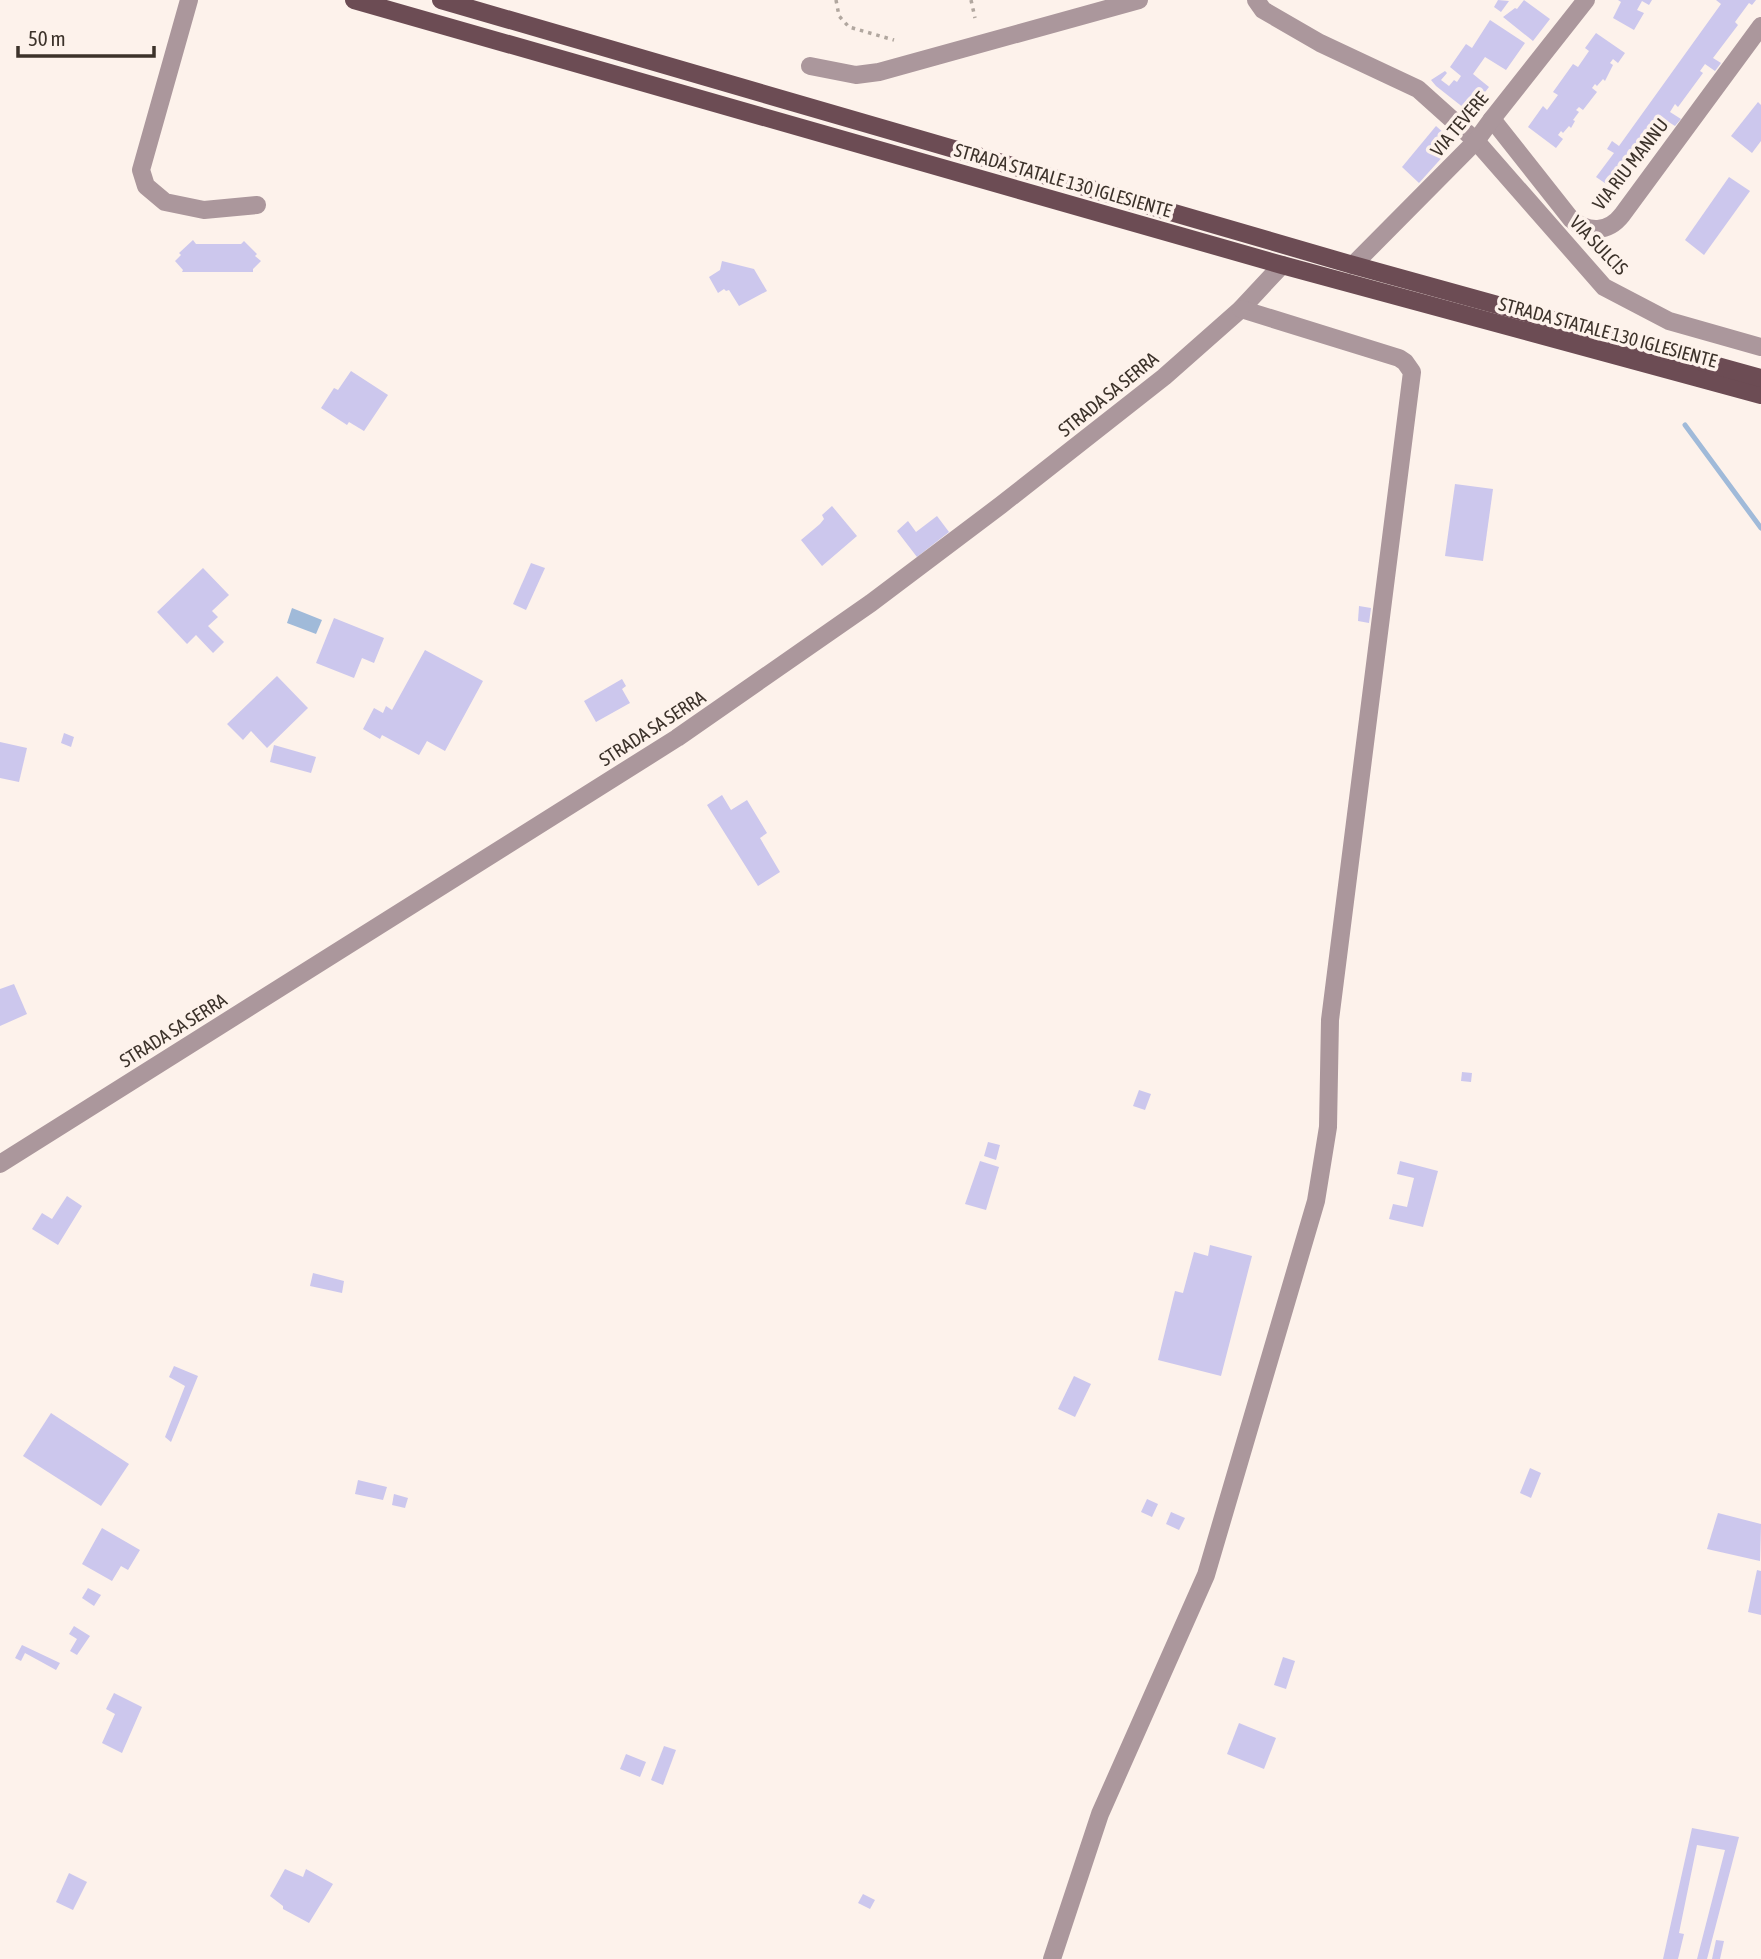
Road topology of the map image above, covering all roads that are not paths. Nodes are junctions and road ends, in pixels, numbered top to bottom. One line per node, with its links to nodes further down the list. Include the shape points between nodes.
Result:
1 (189, 0): 11 (street, via 141,170 146,186 165,202 204,210)
2 (354, 0): 12 (main road, STRADA STATALE 130 IGLESIENTE)
3 (441, 0): 13 (main road, STRADA STATALE 130 IGLESIENTE)
4 (1139, 0): 8 (street, via 880,72 856,75)
5 (1256, 0): 10 (street, VIA SULCIS, via 1263,10 1320,43 1418,89)
6 (1586, 0): 9 (street, VIA TEVERE)
7 (1761, 26): 9 (street, VIA RIU MANNU, via 1622,215 1607,228 1587,229 1570,219)
8 (810, 66)
9 (1492, 119): 10 (street, VIA TEVERE)
10 (1476, 141): 13 (street, VIA TEVERE); 15 (street, VIA SULCIS, via 1604,287 1669,321)
11 (257, 205)
12 (1282, 265): 14 (street, STRADA SA SERRA); 17 (main road, STRADA STATALE 130 IGLESIENTE)
13 (1353, 265): 16 (main road, STRADA STATALE 130 IGLESIENTE)
14 (1241, 309): 18 (street, STRADA SA SERRA, via 1164,377 1001,505 871,603 677,738); 19 (street, via 1399,358 1412,372 1330,1020 1328,1127 1316,1201 1206,1575 1100,1814)
15 (1761, 347)
16 (1761, 378)
17 (1761, 395)
18 (0, 1164)
19 (1052, 1959)

